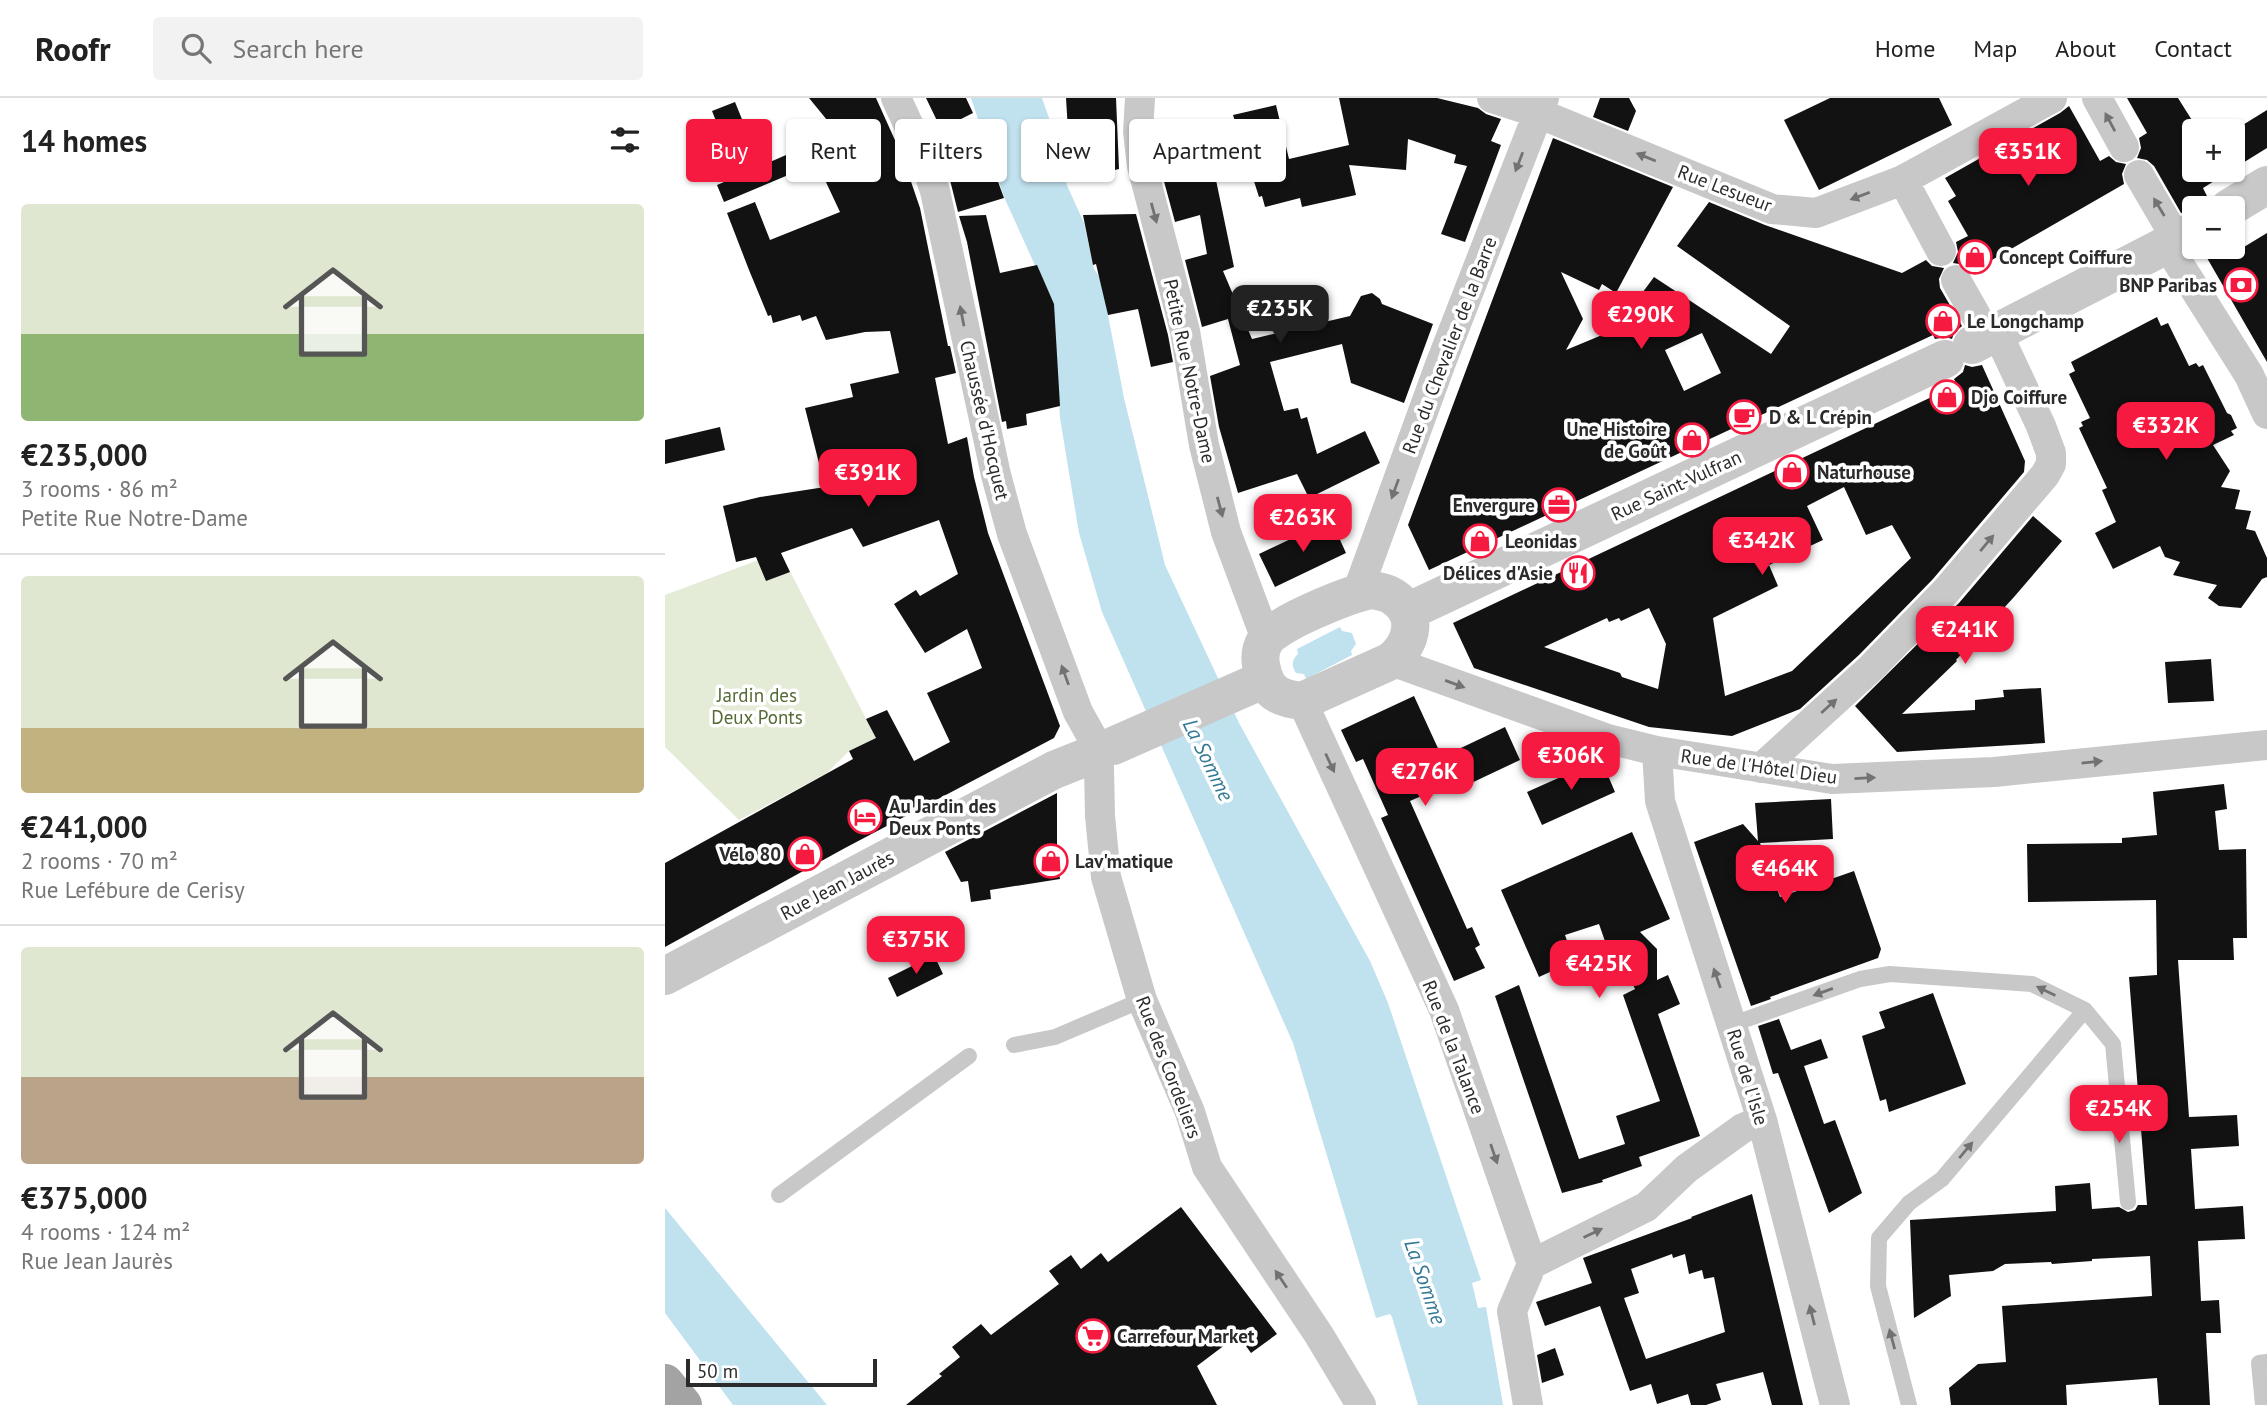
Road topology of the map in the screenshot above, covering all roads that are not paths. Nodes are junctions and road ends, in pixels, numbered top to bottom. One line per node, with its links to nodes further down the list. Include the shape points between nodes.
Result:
1 (896, 98): 24 (street, Chaussée d'Hocquet, one-way to 1, via 1078,712 1012,534 935,191 925,158)
2 (1140, 98): 19 (street, Petite Rue Notre-Dame, one-way to 19, via 1142,166 1185,331 1203,445 1226,532)
3 (1492, 98): 6 (street, Rue Lesueur)
4 (2097, 98): 7 (street, one-way to 4)
5 (2032, 102): 9 (street, Rue Lesueur)
6 (1541, 105): 9 (street, Rue Lesueur, one-way to 6, via 1816,213 1772,209); 17 (street, Rue du Chevalier de la Barre, one-way to 17)
7 (2124, 147)
8 (2139, 175): 12 (street, one-way to 8)
9 (1903, 180): 13 (street)
10 (2267, 185): 11 (street)
11 (2245, 198)
12 (2179, 239): 15 (street, Rue Saint-Vulfran); 16 (street)
13 (1941, 251)
14 (1956, 280): 15 (street, via 1978,314)
15 (1975, 344): 18 (street, Rue Saint-Vulfran); 26 (street, one-way to 15, via 1871,668 1947,590 2051,464 2042,426)
16 (2267, 414)
17 (1357, 593): 18 (street, via 1389,594); 19 (street, via 1279,627)
18 (1407, 612): 20 (street, via 1411,629 1406,647)
19 (1266, 639): 21 (street)
20 (1391, 661): 22 (street); 25 (street, Rue de l'Hôtel Dieu, one-way to 25, via 1608,739)
21 (1250, 686): 22 (street); 24 (street, Rue Jean Jaurès)
22 (1302, 701): 36 (street, Rue de la Talance, one-way to 36, via 1444,1010)
23 (2267, 745): 26 (street, Rue de l'Hôtel Dieu, one-way to 23, via 1832,779 1994,772)
24 (1105, 749): 27 (street, Rue Jean Jaurès, via 1042,776); 28 (street, Rue des Cordeliers, via 1100,816 1106,877)
25 (1657, 751): 26 (street, Rue de l'Hôtel Dieu); 30 (street, Rue de l'Isle, one-way to 25, via 1660,801)
26 (1761, 768)
27 (665, 976)
28 (1142, 1000): 31 (lane, via 1055,1037); 40 (street, Rue des Cordeliers, one-way to 28, via 1206,1167 1190,1112)
29 (2085, 1010): 30 (lane, one-way to 30, via 2032,984 1890,974 1860,979); 35 (lane, via 2113,1044); 43 (lane, one-way to 29, via 1878,1286 1879,1238 1909,1203 1942,1179)
30 (1733, 1024): 33 (street, Rue de l'Isle)
31 (1014, 1045)
32 (969, 1056): 34 (lane)
33 (1762, 1121): 36 (street, one-way to 33, via 1646,1207 1686,1169); 42 (street, Rue de l'Isle, one-way to 33)
34 (779, 1195)
35 (2128, 1202)
36 (1532, 1264): 41 (street, via 1512,1311)
37 (2267, 1362): 44 (lane, via 2259,1363)
38 (665, 1382): 39 (main road)
39 (683, 1405)
40 (1361, 1405)
41 (1528, 1405)
42 (1835, 1405)
43 (1909, 1405)
44 (2263, 1405)

